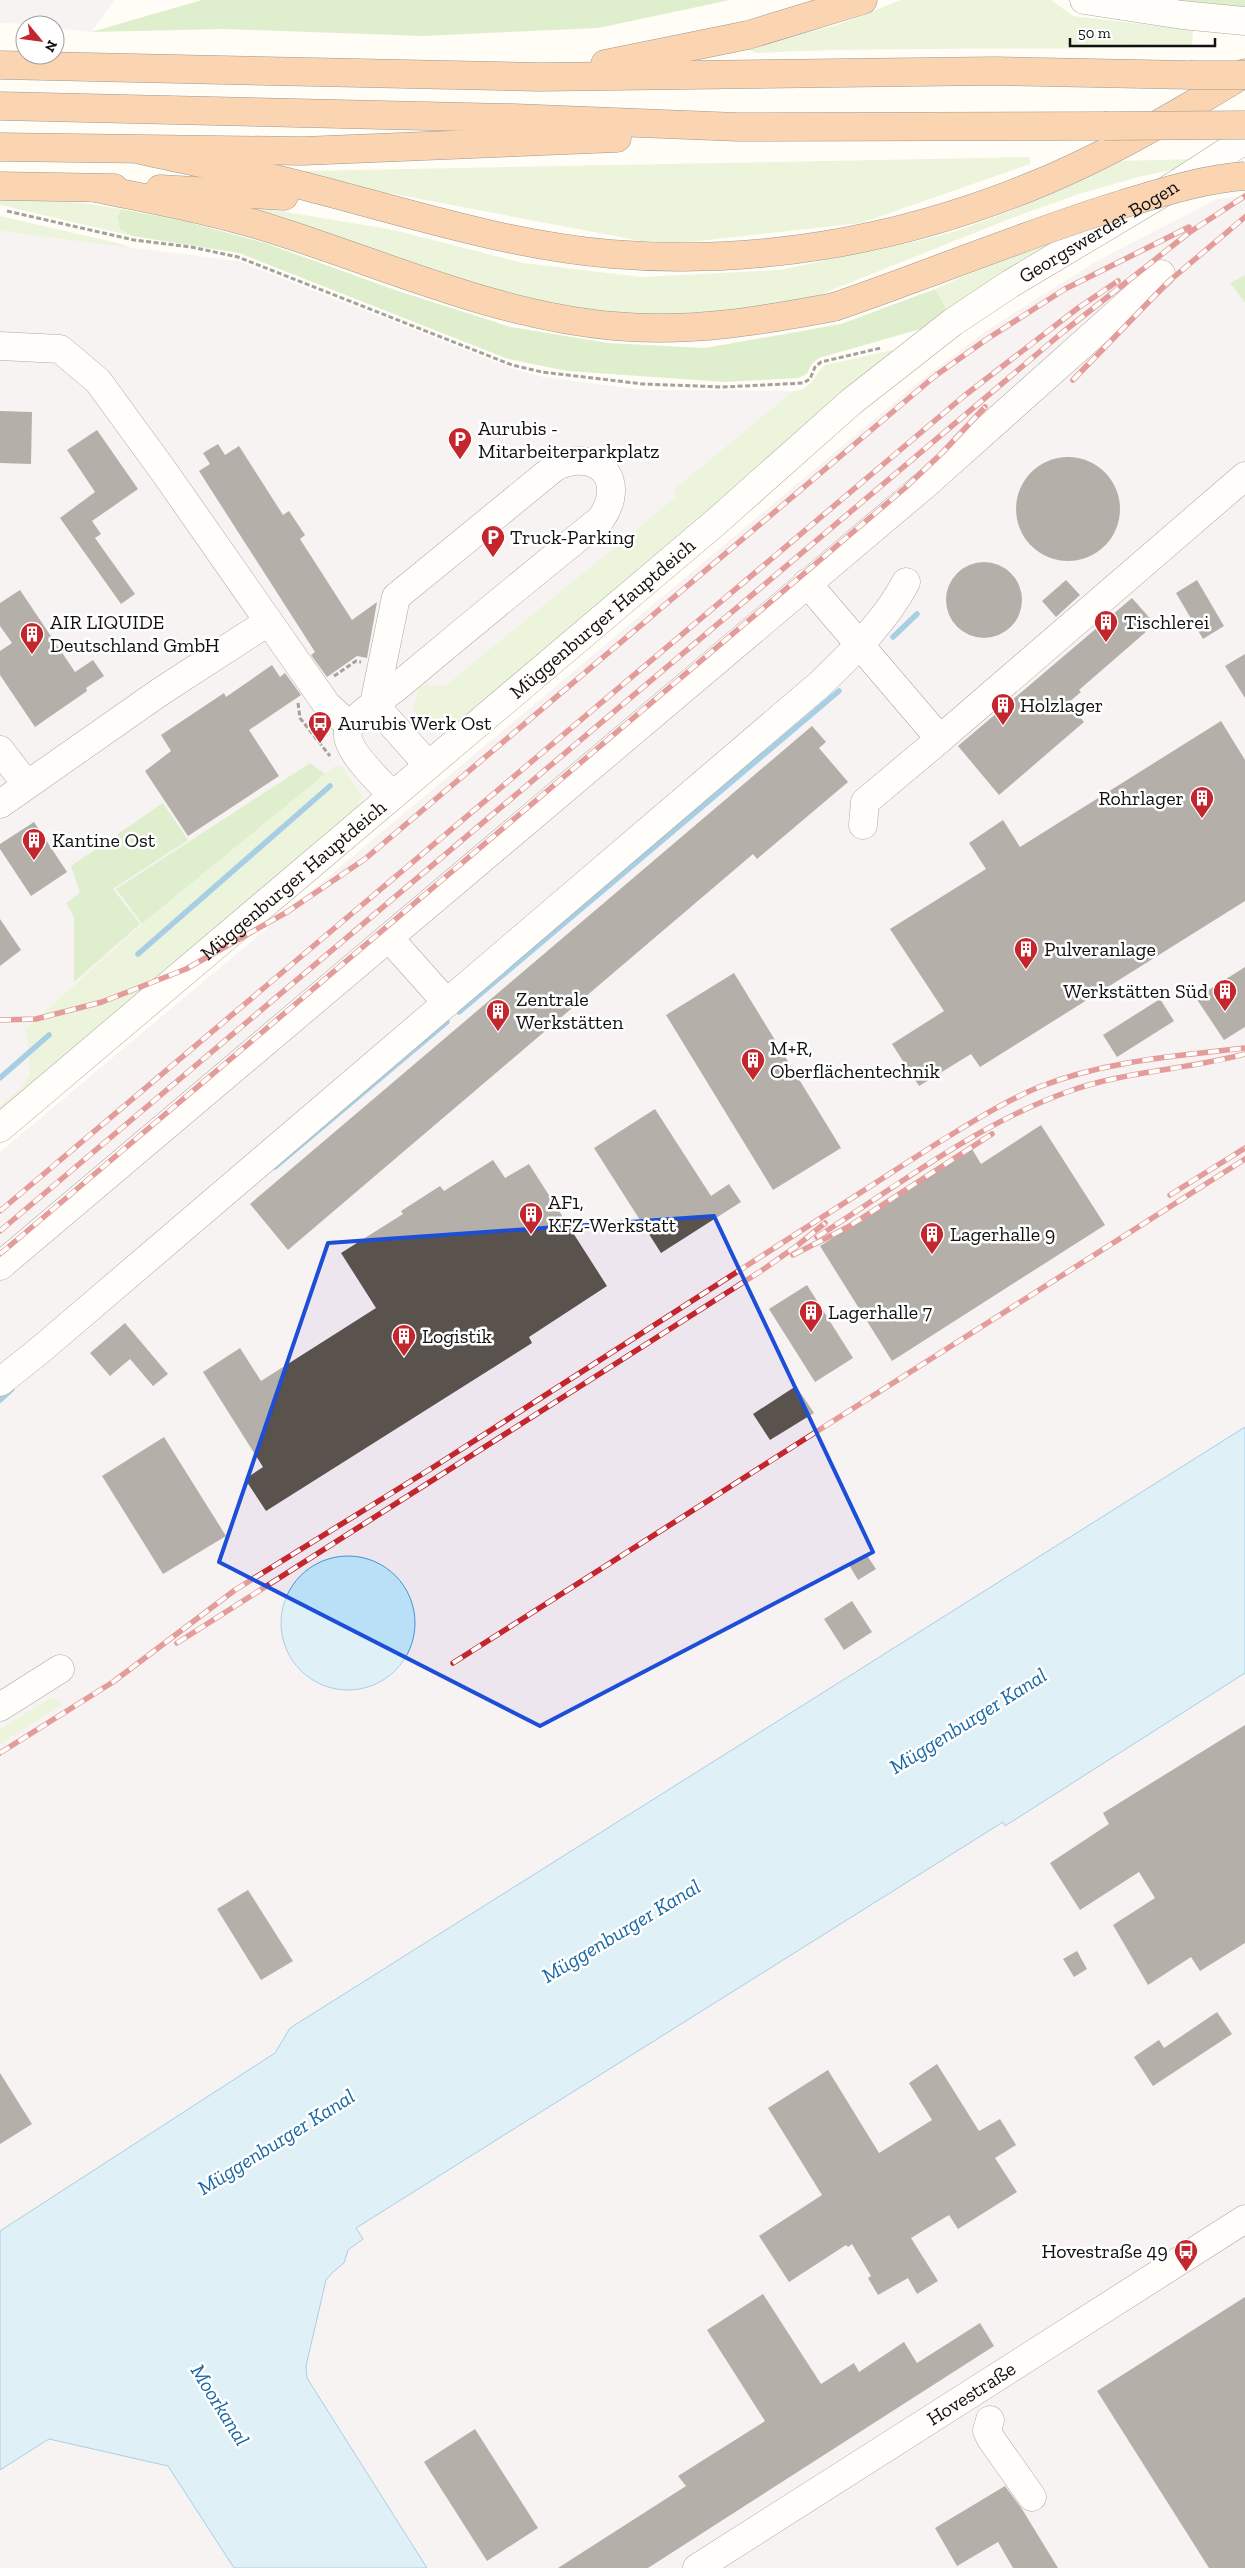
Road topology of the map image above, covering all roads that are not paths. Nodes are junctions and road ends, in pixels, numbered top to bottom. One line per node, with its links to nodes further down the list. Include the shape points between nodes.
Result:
1 (863, 0): 6 (highway, via 748,35)
2 (1084, 0): 3 (street)
3 (1245, 21)
4 (0, 65): 6 (highway)
5 (1245, 74): 6 (highway, bridge, via 995,71); 16 (highway, via 1095,158 1032,187 953,216 834,244 713,257 609,254 540,245)
6 (540, 77)
7 (0, 106): 9 (highway, via 514,118)
8 (1245, 125): 9 (highway, bridge)
9 (738, 127): 12 (highway, via 580,140 303,150)
10 (1245, 140): 18 (street, Georgswerder Bogen)
11 (0, 147): 12 (highway)
12 (141, 150): 16 (highway, via 296,184)
13 (1245, 176): 15 (highway, bridge, via 1186,186 1072,220 834,307 719,327 633,327 565,320 468,295 235,218)
14 (0, 186): 15 (highway)
15 (96, 188): 16 (highway, via 202,190 293,197)
16 (412, 215)
17 (1161, 274): 22 (street, via 981,437)
18 (953, 322): 29 (street, Müggenburger Hauptdeich, via 851,402 716,522)
19 (0, 346): 23 (street, via 60,348 98,381)
20 (1245, 476): 27 (street)
21 (906, 582): 24 (street, via 895,602)
22 (807, 583): 24 (street); 34 (street)
23 (268, 622): 26 (street, via 327,705); 30 (street)
24 (860, 645): 27 (street); 35 (street, via 820,684)
25 (374, 704): 25 (street, via 601,519 610,506 613,492 610,478 600,467 588,461 571,459 555,466 396,596); 26 (street); 29 (street)
26 (349, 725): 31 (street, via 350,745)
27 (940, 739): 33 (street, via 865,802)
28 (0, 750): 30 (street)
29 (428, 765): 31 (street, Müggenburger Hauptdeich)
30 (27, 784): 32 (street)
31 (392, 795): 36 (street, Müggenburger Hauptdeich)
32 (0, 804)
33 (863, 825)
34 (389, 938): 35 (street); 37 (street)
35 (446, 1003): 38 (street)
36 (0, 1128)
37 (0, 1266)
38 (0, 1382)
39 (60, 1668): 40 (street)
40 (0, 1707)
41 (1245, 2219): 44 (street, Hovestraße)
42 (990, 2420): 43 (street, via 987,2431 991,2439)
43 (1032, 2497)
44 (697, 2568)

